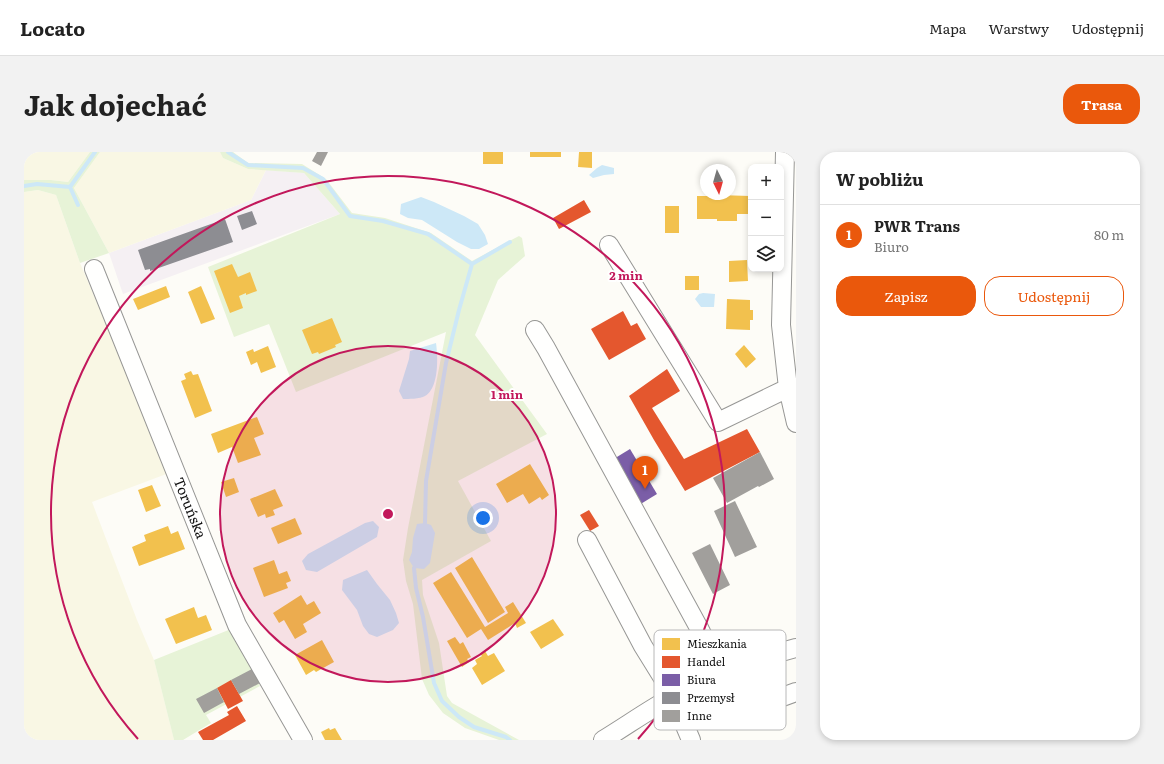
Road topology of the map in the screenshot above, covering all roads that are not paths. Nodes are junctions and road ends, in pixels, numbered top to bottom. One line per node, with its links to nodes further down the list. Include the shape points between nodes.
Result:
1 (785, 152): 5 (street, via 781,325)
2 (609, 245): 5 (street, via 718,422)
3 (94, 269): 16 (street, Toruńska, via 237,625)
4 (535, 330): 8 (street)
5 (788, 388): 6 (street)
6 (796, 423)
7 (586, 540): 11 (street)
8 (700, 630)
9 (796, 648): 10 (street)
10 (786, 650)
11 (654, 664)
12 (796, 692): 13 (street)
13 (786, 696)
14 (654, 708): 17 (street)
15 (687, 730): 18 (street)
16 (303, 740)
17 (603, 740)
18 (691, 740)

